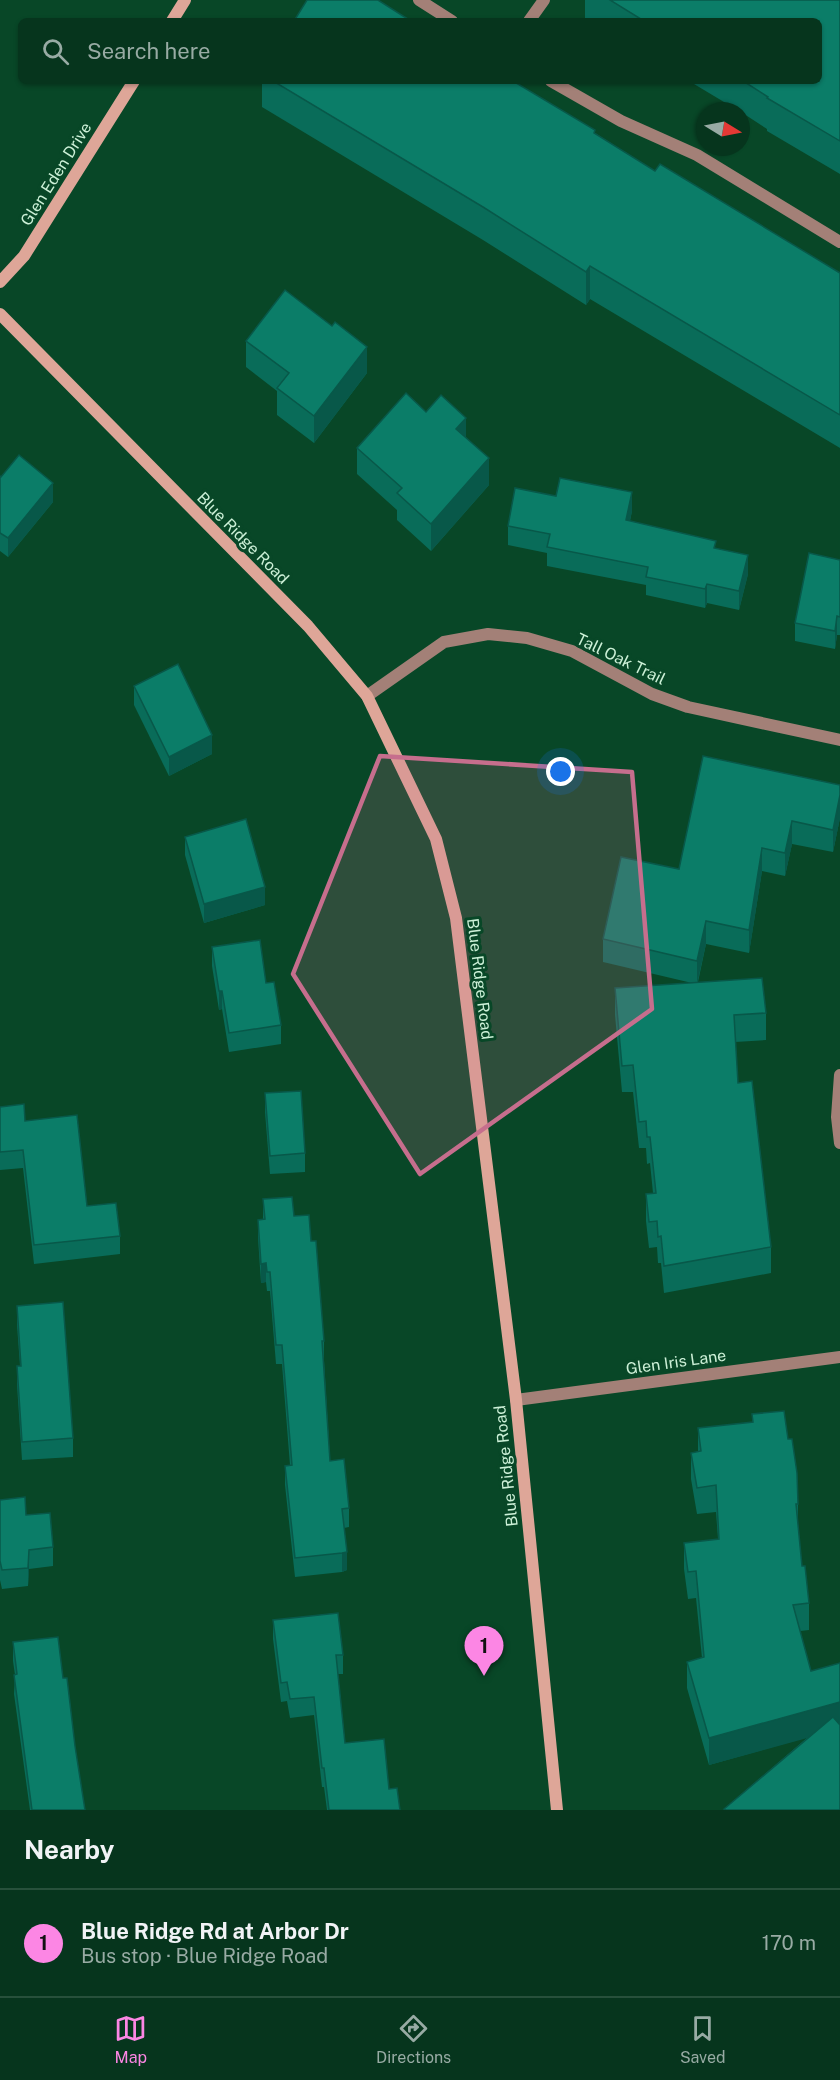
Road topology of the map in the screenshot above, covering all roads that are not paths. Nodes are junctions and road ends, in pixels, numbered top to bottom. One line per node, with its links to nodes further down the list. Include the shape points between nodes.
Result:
1 (185, 0): 4 (main road)
2 (419, 0): 5 (street)
3 (544, 0): 6 (street)
4 (174, 18)
5 (447, 18)
6 (531, 18)
7 (132, 84): 10 (main road, Glen Eden Drive, via 24,256)
8 (557, 84): 9 (street, via 621,122 698,155)
9 (840, 242)
10 (0, 282)
11 (0, 314): 12 (main road, Blue Ridge Road, via 308,626)
12 (367, 696): 13 (street, Tall Oak Trail, via 444,642 488,634 527,638 572,651 652,694 688,707); 17 (main road, Blue Ridge Road, via 436,839 456,918)
13 (840, 740)
14 (840, 1075): 15 (street)
15 (840, 1143)
16 (840, 1356): 17 (street, Glen Iris Lane)
17 (516, 1400): 18 (main road, Blue Ridge Road)
18 (557, 1810)

